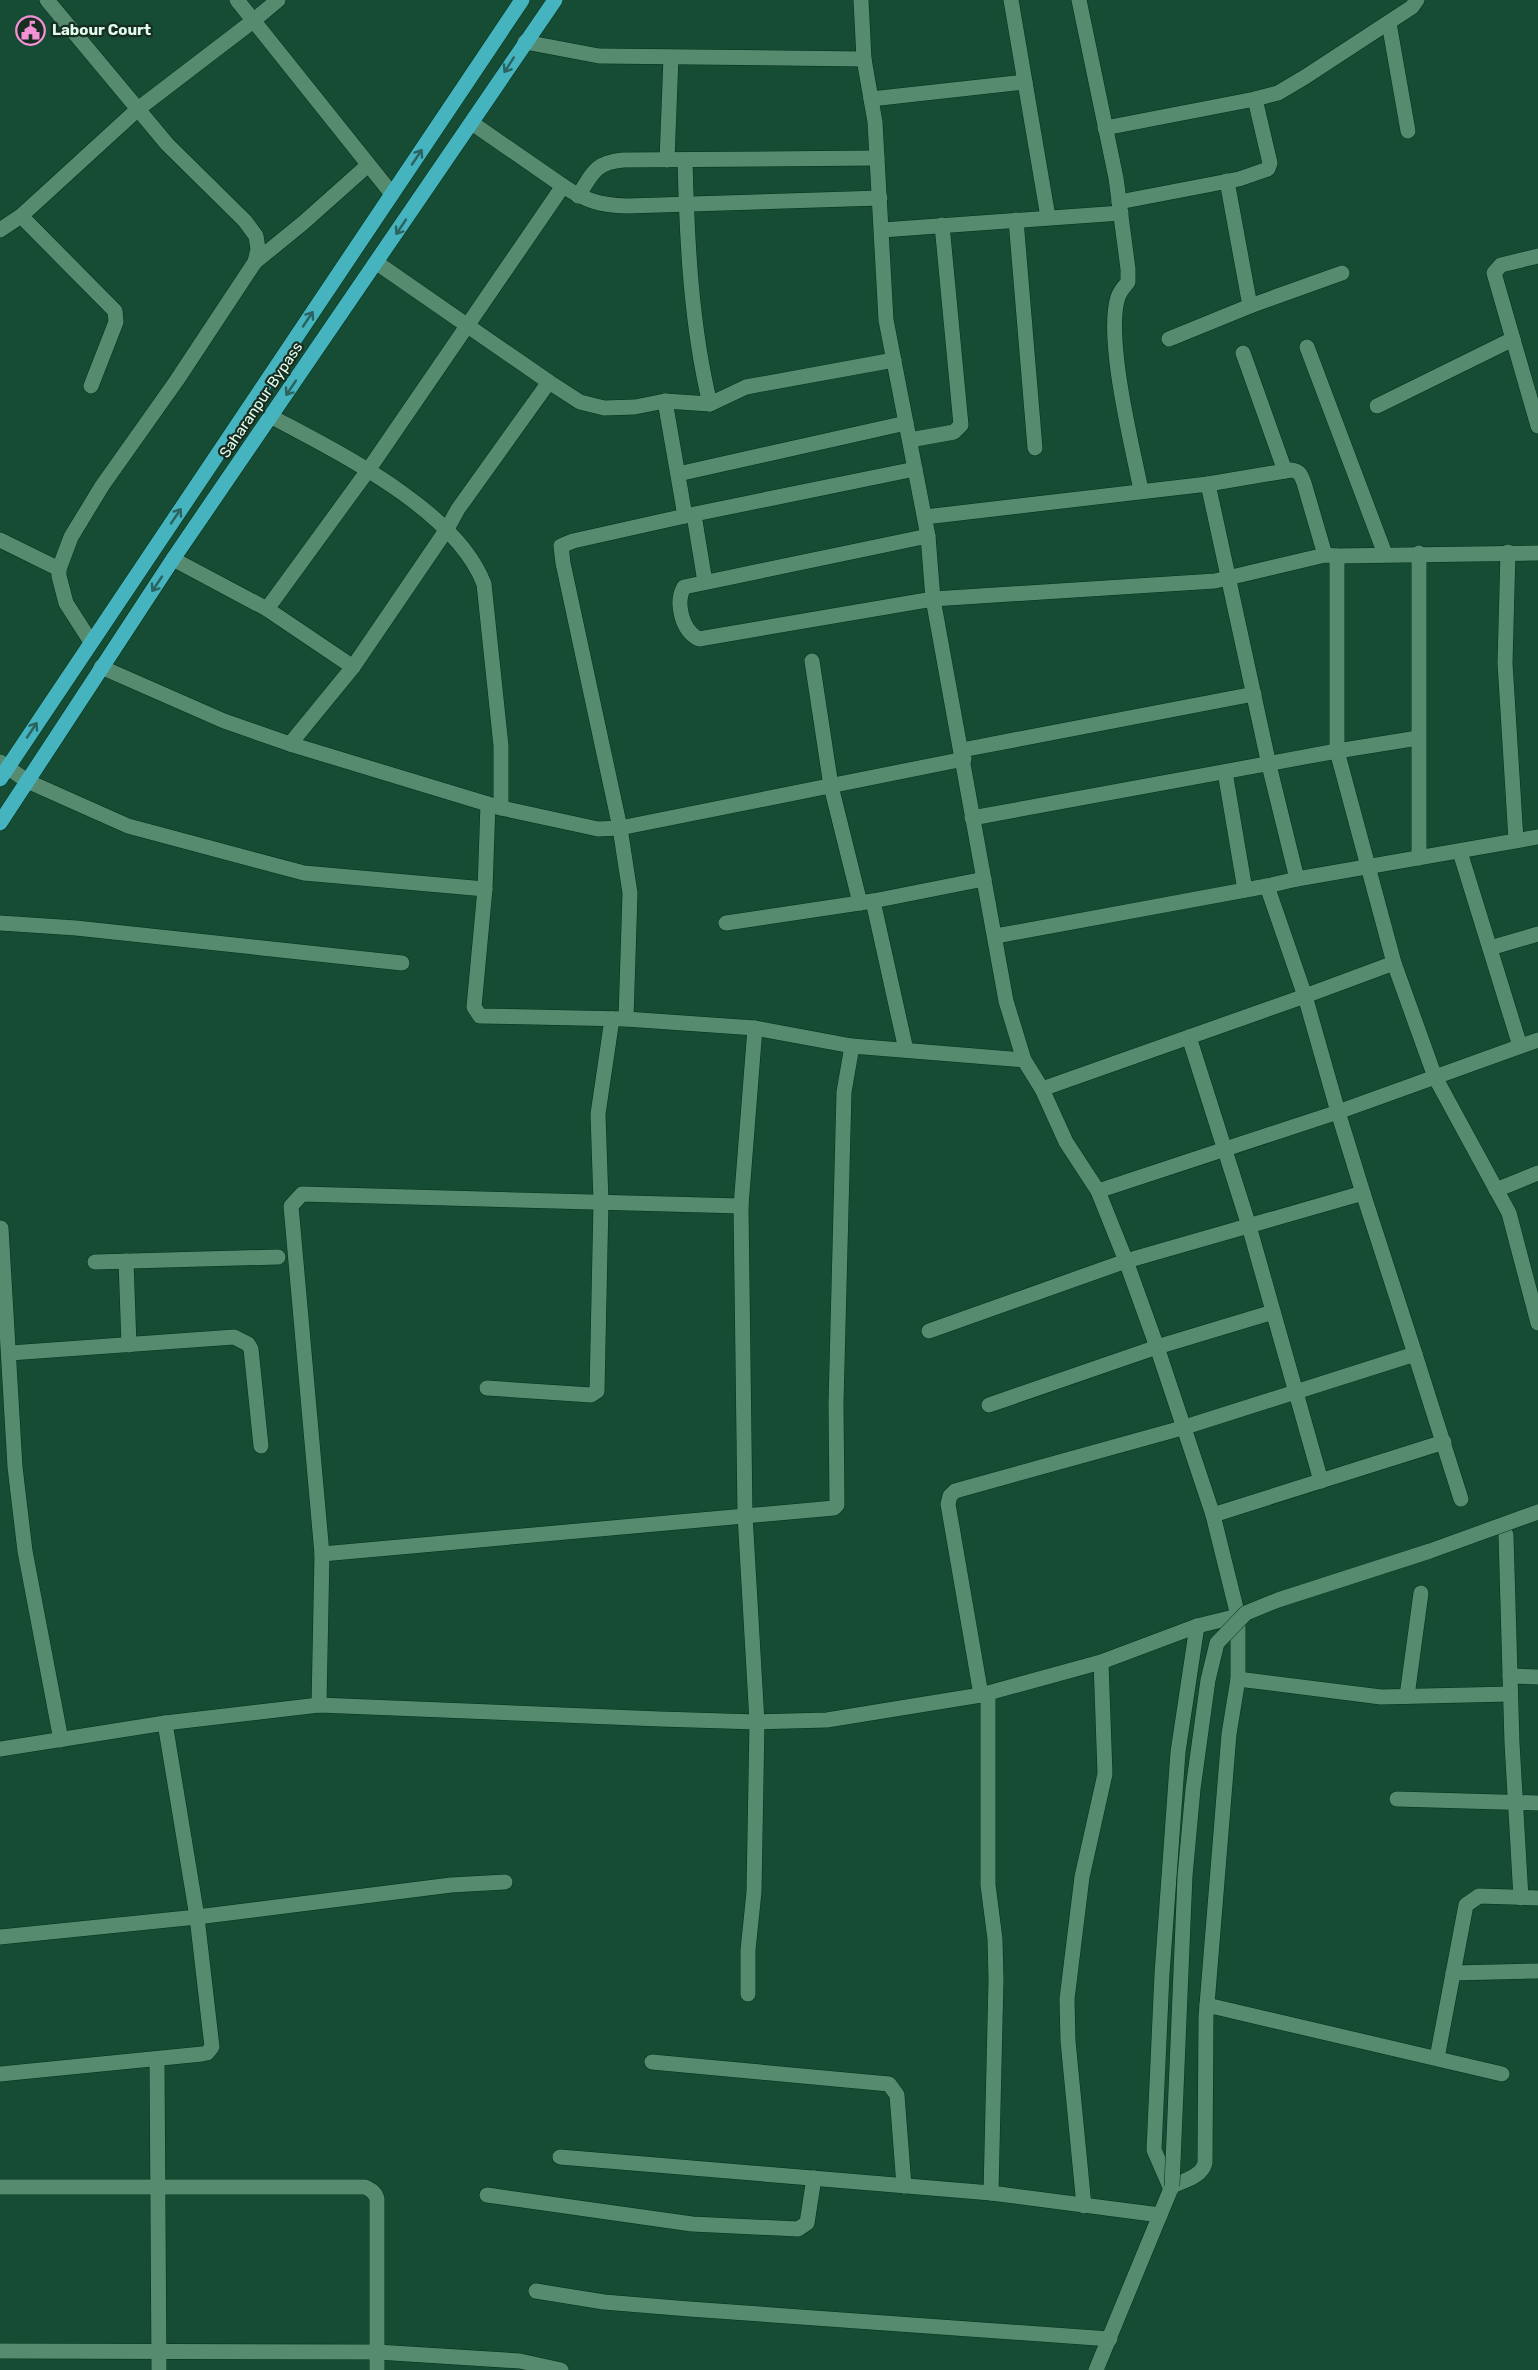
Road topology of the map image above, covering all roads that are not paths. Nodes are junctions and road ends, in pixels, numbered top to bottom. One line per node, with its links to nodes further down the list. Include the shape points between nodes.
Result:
1 (47, 0): 18 (street)
2 (237, 0): 10 (street)
3 (278, 0): 10 (street)
4 (522, 0): 28 (main road, one-way to 4)
5 (555, 0): 12 (main road, Saharanpur Bypass)
6 (861, 0): 14 (street)
7 (1011, 0): 15 (street)
8 (1079, 0): 20 (street)
9 (1417, 0): 11 (street, via 1412,8)
10 (253, 21): 18 (street); 25 (street)
11 (1389, 23): 17 (street, via 1278,93); 21 (street)
12 (525, 42): 13 (street, via 599,56); 19 (main road, Saharanpur Bypass, one-way to 19)
13 (671, 57): 14 (street); 23 (street)
14 (864, 58): 16 (street)
15 (1025, 82): 16 (street); 34 (street)
16 (871, 99): 22 (street)
17 (1255, 99): 20 (street); 26 (street, via 1270,163 1268,169)
18 (138, 109): 33 (street); 40 (street, via 167,144 245,220 256,236)
19 (472, 123): 27 (street); 41 (main road, Saharanpur Bypass, one-way to 41)
20 (1106, 128): 32 (street)
21 (1408, 130)
22 (877, 158): 24 (street); 30 (street)
23 (667, 160): 24 (street); 29 (street, via 605,162)
24 (685, 160): 31 (street)
25 (367, 166): 28 (street); 40 (street)
26 (1227, 182): 32 (street); 43 (street)
27 (563, 186): 29 (street); 44 (street)
28 (392, 194): 82 (main road, one-way to 28)
29 (578, 196): 31 (street, via 601,205)
30 (880, 198): 31 (street); 38 (street)
31 (686, 204): 53 (street, via 693,304)
32 (1120, 207): 34 (street); 65 (street, via 1128,282 1117,299 1116,353)
33 (21, 216): 37 (street); 51 (street, via 115,311 116,322)
34 (1048, 218): 35 (street)
35 (1016, 220): 36 (street); 59 (street)
36 (942, 225): 38 (street); 58 (street, via 961,424 954,432)
37 (0, 230)
38 (882, 230): 49 (street, via 886,320)
39 (1538, 256): 46 (street, via 1501,265 1494,273)
40 (255, 262): 77 (street, via 102,486 71,537)
41 (377, 263): 44 (street); 55 (main road, Saharanpur Bypass, one-way to 55)
42 (1342, 273): 43 (street)
43 (1250, 306): 45 (street)
44 (467, 324): 50 (street); 60 (street)
45 (1168, 339)
46 (1512, 339): 54 (street); 57 (street)
47 (1307, 347): 74 (street)
48 (1243, 353): 62 (street)
49 (894, 360): 53 (street, via 746,387); 56 (street)
50 (549, 382): 52 (street, via 580,402 604,408); 68 (street)
51 (91, 386)
52 (665, 401): 53 (street); 63 (street)
53 (710, 404)
54 (1377, 406)
55 (272, 417): 60 (street); 76 (main road, Saharanpur Bypass)
56 (906, 423): 58 (street); 63 (street)
57 (1538, 426)
58 (910, 440): 61 (street)
59 (1035, 448)
60 (369, 469): 68 (street); 81 (street)
61 (915, 469): 66 (street); 67 (street)
62 (1285, 471): 64 (street); 75 (street, via 1301,474)
63 (678, 474): 66 (street)
64 (1208, 484): 65 (street); 78 (street)
65 (1140, 490): 67 (street)
66 (689, 515): 79 (street); 99 (street, via 561,546)
67 (925, 517): 69 (street)
68 (447, 529): 85 (street); 96 (street, via 478,567 484,584 501,746)
69 (928, 536): 79 (street); 80 (street)
70 (0, 540): 77 (street)
71 (1508, 552): 72 (street); 73 (street); 101 (street, via 1505,663)
72 (1419, 553): 74 (street); 87 (street)
73 (1538, 553)
74 (1385, 554): 75 (street)
75 (1331, 555): 78 (street); 89 (street)
76 (173, 559): 81 (street); 84 (main road, Saharanpur Bypass, one-way to 84)
77 (59, 569): 82 (street, via 66,603)
78 (1229, 579): 80 (street); 86 (street)
79 (705, 582): 80 (street, via 684,586 681,591 683,623 699,639)
80 (933, 599): 90 (street)
81 (267, 609): 85 (street)
82 (91, 642): 92 (main road, one-way to 82)
83 (812, 661): 95 (street)
84 (101, 667): 88 (street, via 225,721); 94 (main road, Saharanpur Bypass)
85 (353, 667): 88 (street)
86 (1254, 694): 90 (street); 91 (street)
87 (1418, 738): 89 (street); 103 (street)
88 (290, 744): 96 (street)
89 (1337, 751): 91 (street); 104 (street)
90 (963, 755): 95 (street); 97 (street)
91 (1269, 765): 93 (street); 106 (street)
92 (3, 769): 94 (street)
93 (1225, 772): 97 (street); 109 (street)
94 (27, 781): 98 (main road, Saharanpur Bypass); 108 (street, via 128,826 304,873)
95 (831, 786): 99 (street); 110 (street)
96 (494, 806): 99 (street, via 598,829); 108 (street)
97 (972, 818): 105 (street)
98 (0, 823)
99 (621, 828): 119 (street, via 630,893)
100 (1538, 837): 101 (street)
101 (1516, 840): 102 (street)
102 (1460, 852): 103 (street); 115 (street)
103 (1419, 858): 104 (street)
104 (1368, 866): 106 (street); 117 (street)
105 (984, 879): 110 (street); 114 (street)
106 (1297, 879): 107 (street)
107 (1267, 886): 109 (street); 118 (street)
108 (485, 889): 119 (street, via 474,1007 480,1016)
109 (1245, 890): 114 (street)
110 (866, 902): 112 (street); 125 (street)
111 (0, 923): 116 (street)
112 (726, 923)
113 (1538, 934): 115 (street)
114 (996, 936): 126 (street, via 1006,1001)
115 (1490, 948): 124 (street)
116 (402, 963)
117 (1394, 963): 118 (street); 127 (street)
118 (1305, 996): 121 (street); 129 (street)
119 (619, 1019): 120 (street); 135 (street, via 598,1114)
120 (755, 1028): 123 (street); 136 (street)
121 (1189, 1037): 128 (street); 130 (street)
122 (1538, 1040): 124 (street)
123 (852, 1046): 125 (street); 159 (street, via 844,1092 836,1404 838,1502 834,1508)
124 (1520, 1046): 127 (street)
125 (906, 1050): 126 (street)
126 (1024, 1060): 128 (street)
127 (1436, 1077): 129 (street); 132 (street)
128 (1042, 1089): 133 (street, via 1066,1142)
129 (1338, 1112): 130 (street); 134 (street)
130 (1223, 1149): 133 (street); 137 (street)
131 (1538, 1173): 132 (street)
132 (1496, 1190): 144 (street, via 1509,1213)
133 (1098, 1191): 141 (street)
134 (1363, 1193): 137 (street); 149 (street)
135 (600, 1202): 136 (street); 150 (street, via 597,1391 591,1395); 162 (street, via 302,1194 296,1199 291,1206)
136 (741, 1206): 159 (street)
137 (1249, 1226): 141 (street); 143 (street)
138 (1, 1228): 148 (street)
139 (278, 1257): 140 (street)
140 (126, 1261): 142 (street); 146 (street)
141 (1126, 1261): 145 (street); 147 (street)
142 (95, 1262)
143 (1273, 1312): 147 (street); 151 (street)
144 (1538, 1323)
145 (929, 1331)
146 (129, 1345): 148 (street); 155 (street, via 234,1337 248,1344)
147 (1158, 1347): 152 (street); 153 (street)
148 (10, 1353): 176 (street, via 15,1467 25,1551)
149 (1414, 1354): 151 (street); 154 (street)
150 (487, 1389)
151 (1295, 1392): 153 (street); 156 (street)
152 (988, 1405)
153 (1182, 1428): 160 (street); 170 (street, via 956,1491 950,1496 948,1504)
154 (1444, 1442): 156 (street); 157 (street)
155 (261, 1446)
156 (1321, 1481): 160 (street)
157 (1461, 1499)
158 (1538, 1512): 200 (street, bridge, via 1246,1613 1217,1643 1193,1789 1185,1876)
159 (745, 1515): 162 (street); 174 (street)
160 (1213, 1515): 164 (street)
161 (1506, 1535): 167 (street)
162 (322, 1554): 173 (street)
163 (1421, 1593): 172 (street)
164 (1238, 1616): 165 (street); 169 (street)
165 (1197, 1626): 166 (street); 200 (street, via 1178,1752 1154,2150)
166 (1101, 1662): 170 (street); 203 (street, via 1105,1774 1082,1877 1067,1999)
167 (1510, 1676): 168 (street); 171 (street)
168 (1538, 1677)
169 (1238, 1679): 172 (street, via 1381,1697); 189 (street, via 1229,1734)
170 (985, 1694): 174 (street, via 826,1720); 201 (street, via 988,1885 996,1980)
171 (1510, 1694): 172 (street); 179 (street)
172 (1407, 1696)
173 (319, 1705): 174 (street); 175 (street)
174 (757, 1722): 188 (street)
175 (165, 1724): 176 (street); 184 (street)
176 (61, 1740): 177 (street)
177 (0, 1749)
178 (1397, 1799): 179 (street)
179 (1516, 1803): 180 (street); 182 (street)
180 (1538, 1803)
181 (505, 1882): 184 (street, via 451,1885)
182 (1521, 1898): 183 (street); 187 (street, via 1479,1896 1466,1905)
183 (1538, 1898)
184 (197, 1917): 185 (street); 191 (street, via 212,2047 207,2053)
185 (0, 1937)
186 (1538, 1971): 187 (street)
187 (1453, 1973): 190 (street)
188 (748, 1994)
189 (1207, 2005): 190 (street); 200 (street, via 1204,2169)
190 (1437, 2058): 194 (street)
191 (157, 2059): 193 (street); 197 (street)
192 (652, 2062): 198 (street, via 889,2084 897,2095)
193 (0, 2074)
194 (1502, 2074)
195 (560, 2157): 196 (street)
196 (814, 2178): 198 (street); 202 (street, via 807,2223 798,2229 692,2224)
197 (158, 2186): 199 (street); 208 (street); 209 (street, via 365,2187 376,2193)
198 (904, 2186): 201 (street)
199 (0, 2187)
200 (1172, 2188): 204 (street)
201 (991, 2193): 203 (street)
202 (487, 2195)
203 (1084, 2206): 204 (street)
204 (1160, 2215): 206 (street)
205 (537, 2291): 206 (street, via 636,2305)
206 (1110, 2339): 213 (street)
207 (0, 2351): 208 (street)
208 (159, 2351): 209 (street); 210 (street)
209 (376, 2352): 211 (street); 212 (street, via 520,2361)
210 (159, 2370)
211 (376, 2370)
212 (561, 2370)
213 (1096, 2370)

